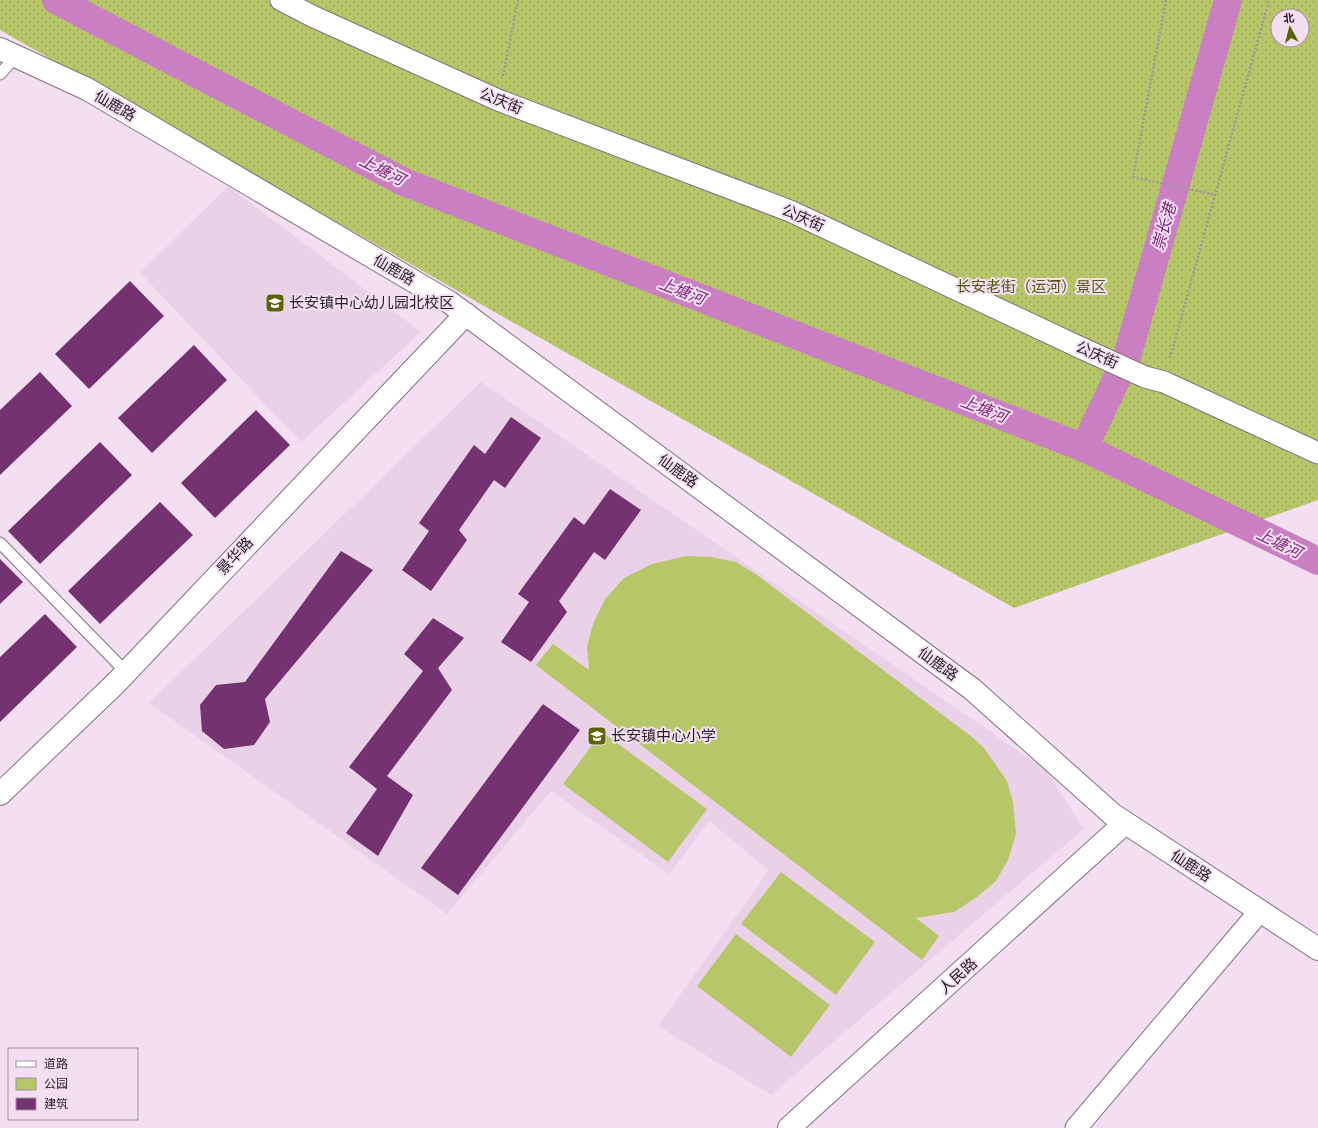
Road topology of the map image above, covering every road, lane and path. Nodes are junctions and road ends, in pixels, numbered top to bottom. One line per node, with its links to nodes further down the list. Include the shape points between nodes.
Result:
1 (281, 0): 7 (street, 公庆街)
2 (518, 0): 7 (path)
3 (1166, 0): 8 (path, via 1133,177)
4 (1269, 0): 8 (path)
5 (8, 53): 6 (lane); 9 (street, 仙鹿路, via 87,90)
6 (0, 74)
7 (498, 100): 10 (street, 公庆街, via 790,211 1079,347)
8 (1215, 195): 10 (path)
9 (466, 314): 13 (street, 景华路); 15 (street, 仙鹿路, via 972,689)
10 (1154, 379): 11 (street, 公庆街)
11 (1318, 453)
12 (0, 543): 13 (lane)
13 (126, 672): 14 (street, 景华路)
14 (3, 784)
15 (1125, 823): 16 (street, 仙鹿路); 18 (street, 人民路)
16 (1260, 911): 17 (street, 仙鹿路); 19 (street)
17 (1318, 949)
18 (789, 1128)
19 (1076, 1128)

